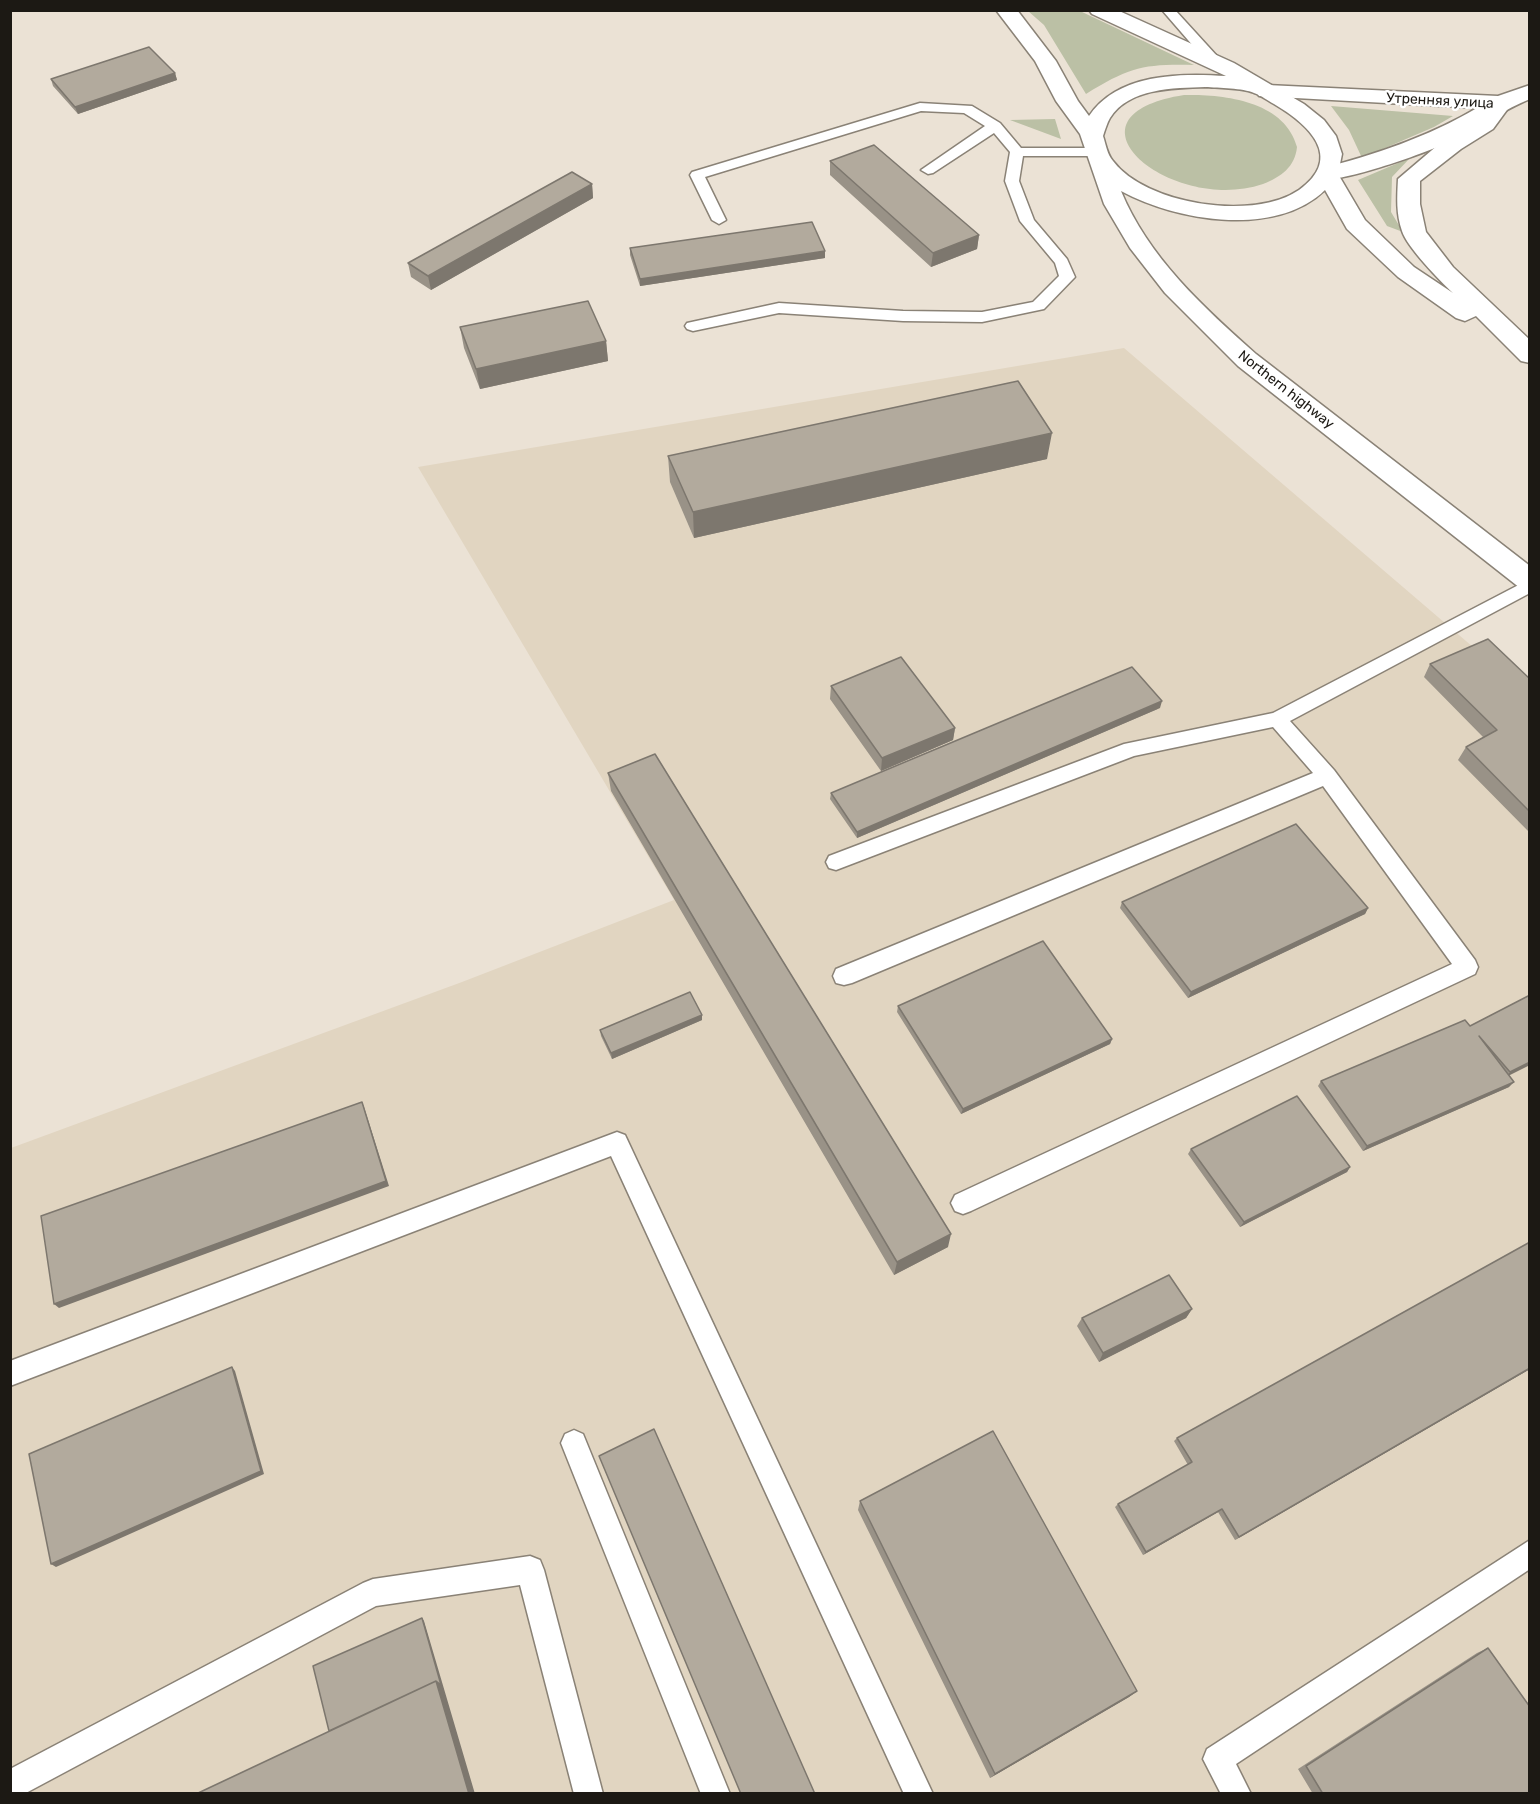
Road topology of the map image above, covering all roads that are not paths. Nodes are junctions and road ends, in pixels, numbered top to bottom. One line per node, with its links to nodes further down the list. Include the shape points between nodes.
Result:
1 (1006, 10): 9 (main road, via 1050,69)
2 (1099, 10): 4 (main road)
3 (1168, 10): 4 (lane)
4 (1212, 59): 5 (main road)
5 (1267, 91): 7 (main road, Утренняя улица); 9 (main road, via 1226,81 1184,81 1143,88 1126,94 1101,113 1095,124); 12 (main road, via 1301,111 1322,131 1331,153)
6 (1530, 91): 7 (main road)
7 (1501, 102): 12 (main road, Утренняя улица, via 1451,133 1365,165); 15 (main road, via 1485,124 1409,179 1408,204 1414,233 1445,272)
8 (995, 126): 10 (lane); 11 (lane); 13 (lane, via 967,110 920,107 697,175)
9 (1094, 144): 10 (lane); 12 (main road, via 1108,170 1138,192 1203,211 1249,212 1290,203 1319,185); 16 (main road, Northern highway, via 1115,204 1144,250 1212,328 1246,360)
10 (1017, 152): 14 (lane, via 1012,181 1027,220 1062,262 1067,277 1038,306 982,317 779,308)
11 (927, 170)
12 (1327, 174): 15 (main road, via 1355,224 1406,272)
13 (719, 220)
14 (693, 326)
15 (1530, 357)
16 (1530, 583): 17 (lane)
17 (1277, 719): 18 (lane); 19 (lane, via 1131,749)
18 (1327, 776): 20 (lane); 21 (lane, via 1467,967)
19 (836, 862)
20 (844, 976)
21 (963, 1203)
22 (10, 1374): 28 (lane, via 617,1143)
23 (574, 1443): 27 (lane)
24 (1530, 1553): 29 (lane, via 1217,1759)
25 (10, 1785): 26 (lane, via 373,1593 530,1570)
26 (589, 1794)
27 (716, 1794)
28 (919, 1794)
29 (1237, 1794)

